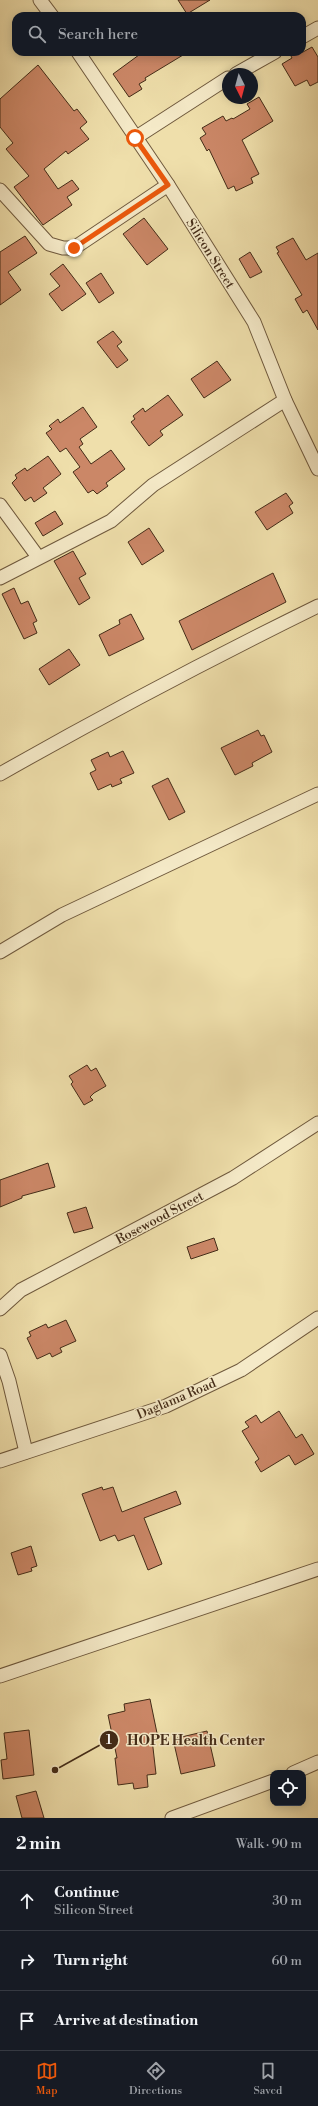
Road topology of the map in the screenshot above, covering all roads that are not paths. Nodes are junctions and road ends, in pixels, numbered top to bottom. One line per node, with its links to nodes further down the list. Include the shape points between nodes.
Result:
1 (40, 0): 2 (street)
2 (49, 12)
3 (318, 28): 4 (street)
4 (306, 35)
5 (81, 56): 9 (street, Silicon Street)
6 (268, 56): 7 (street)
7 (247, 68)
8 (222, 82): 9 (street)
9 (135, 138): 10 (street, Silicon Street)
10 (168, 185): 11 (street, via 74,248 49,244); 12 (street, Silicon Street, via 254,322)
11 (0, 190)
12 (285, 400): 13 (street, Silicon Street); 15 (street, via 153,485 111,521)
13 (318, 469)
14 (0, 505): 15 (street)
15 (38, 557): 16 (street)
16 (0, 578)
17 (318, 606): 18 (street, via 239,644 82,727)
18 (0, 774)
19 (318, 794): 20 (street, via 62,914)
20 (0, 952)
21 (318, 1123): 22 (street, Rosewood Street, via 233,1178 21,1290)
22 (0, 1309)
23 (318, 1318): 25 (street, Daglama Road, via 241,1370 166,1406)
24 (0, 1355): 25 (street)
25 (26, 1452): 26 (street, Daglama Road)
26 (0, 1461)
27 (318, 1569): 28 (street)
28 (0, 1676)
29 (318, 1762): 30 (street)
30 (300, 1770)
31 (270, 1782): 32 (street)
32 (172, 1818)

